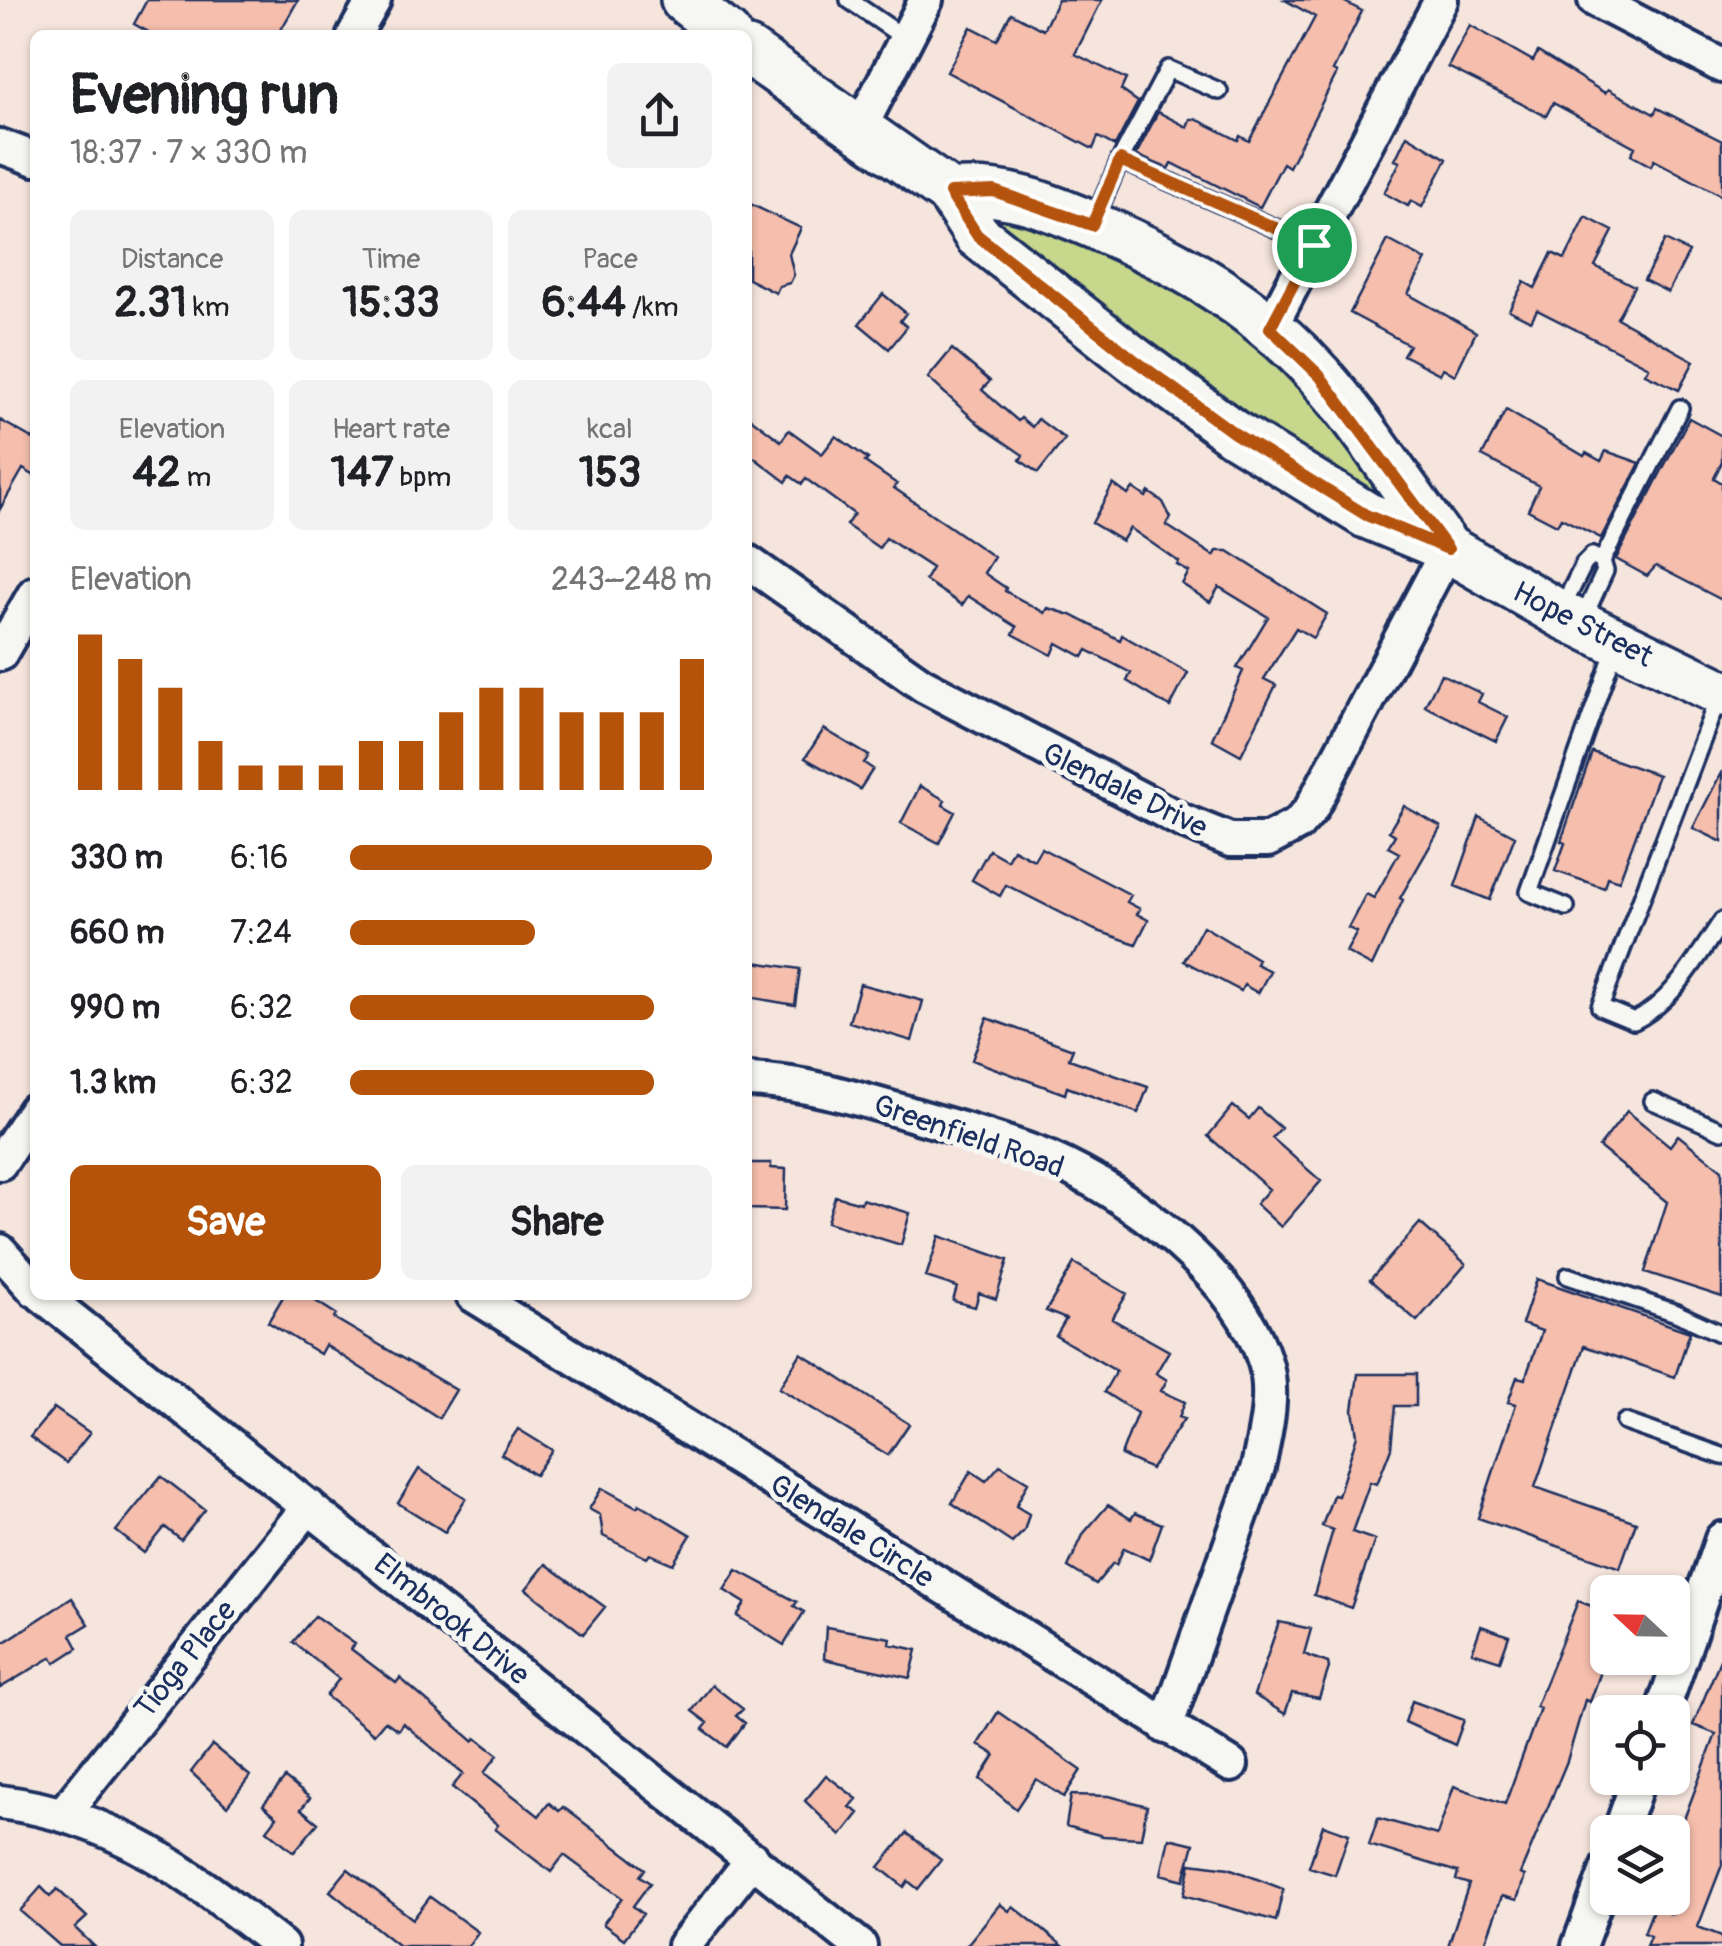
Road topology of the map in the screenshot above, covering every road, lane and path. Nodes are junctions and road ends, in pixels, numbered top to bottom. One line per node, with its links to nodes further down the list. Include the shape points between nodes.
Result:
1 (374, 0): 6 (street)
2 (849, 0): 7 (lane)
3 (926, 0): 7 (street)
4 (1442, 0): 17 (street)
5 (1595, 0): 9 (street)
6 (357, 30)
7 (906, 39): 11 (street)
8 (752, 54): 11 (main road, Hope Street)
9 (1722, 66)
10 (1218, 91): 14 (lane, via 1168,70)
11 (858, 132): 15 (main road, Hope Street)
12 (0, 146): 13 (street)
13 (30, 157)
14 (1120, 160): 16 (lane); 17 (lane)
15 (950, 193): 16 (main road, Hope Street, via 994,191); 20 (main road, Hope Street, via 977,235 1234,433 1366,515)
16 (1092, 225): 18 (main road, Hope Street, via 1178,264)
17 (1314, 245): 18 (street)
18 (1270, 328): 20 (main road, Hope Street, via 1320,376)
19 (1680, 408): 23 (lane, via 1602,561 1592,556 1584,564)
20 (1448, 549): 21 (street, Glendale Drive, via 1311,809 1284,834 1248,841 1183,821 923,685); 23 (main road, Hope Street)
21 (752, 565)
22 (30, 602): 24 (street)
23 (1586, 627): 25 (main road, Hope Street); 26 (lane, via 1529,892)
24 (0, 654)
25 (1721, 692): 27 (lane, via 1600,1007 1634,1022 1646,1015)
26 (1566, 907)
27 (1722, 921)
28 (752, 1080): 44 (street, Greenfield Road, via 824,1088 1049,1158 1115,1195 1173,1239 1239,1309 1266,1366 1267,1422 1258,1467)
29 (1653, 1101): 31 (lane)
30 (30, 1118): 32 (street)
31 (1722, 1132)
32 (0, 1164)
33 (0, 1251): 35 (street)
34 (1568, 1276): 38 (lane)
35 (30, 1284)
36 (48, 1300): 41 (street, Elmbrook Drive)
37 (491, 1300): 44 (street, Glendale Circle)
38 (1722, 1334)
39 (1625, 1422): 40 (lane)
40 (1722, 1456)
41 (309, 1506): 47 (street, Tioga Place); 48 (street, Elmbrook Drive)
42 (1722, 1538): 43 (street)
43 (1668, 1695)
44 (1166, 1727): 45 (street, Glendale Circle)
45 (1231, 1765)
46 (0, 1802): 47 (street)
47 (63, 1814): 50 (street, via 155,1853)
48 (753, 1859): 51 (street); 52 (street, Elmbrook Drive)
49 (1590, 1915): 53 (street)
50 (281, 1946)
51 (684, 1946)
52 (860, 1946)
53 (1579, 1946)

